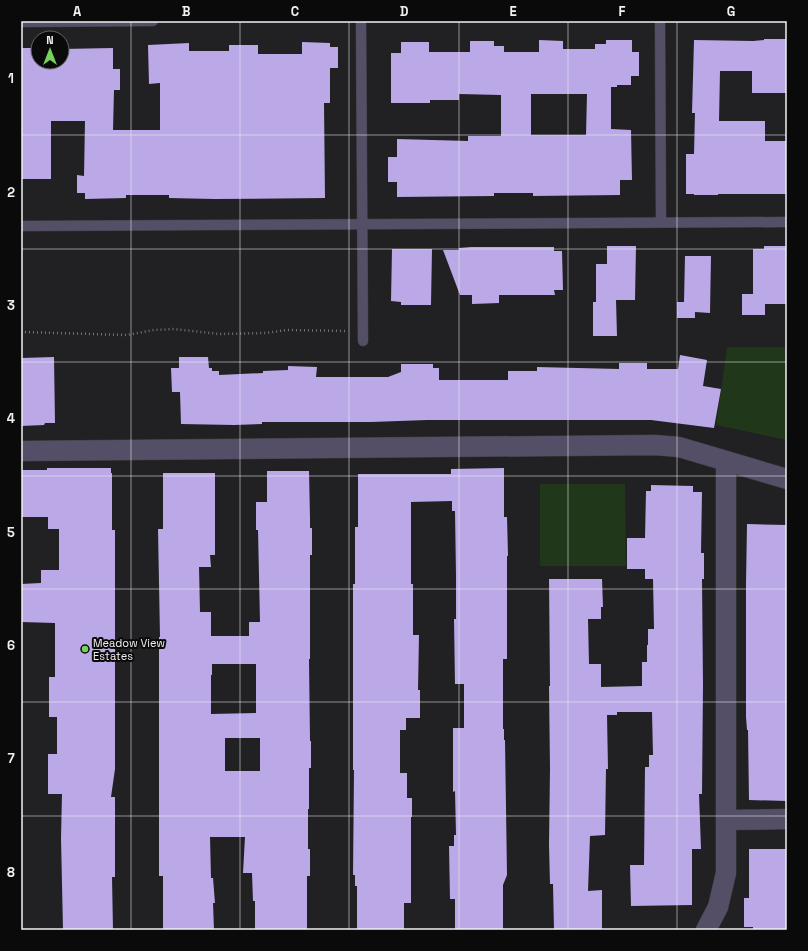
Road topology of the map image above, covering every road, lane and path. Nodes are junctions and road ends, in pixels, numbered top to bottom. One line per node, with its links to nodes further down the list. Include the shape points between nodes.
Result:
1 (153, 21): 4 (lane)
2 (361, 21): 7 (lane)
3 (660, 21): 5 (lane)
4 (21, 22)
5 (661, 222): 6 (lane); 7 (lane)
6 (787, 222)
7 (362, 224): 8 (lane); 10 (lane)
8 (21, 226)
9 (21, 332): 10 (path, via 127,335 174,329 219,334 287,330)
10 (363, 336)
11 (21, 451): 12 (street, via 655,444 679,447)
12 (726, 461): 13 (street); 15 (street)
13 (787, 479)
14 (787, 819): 15 (street)
15 (726, 820): 16 (street, via 726,873 718,907)
16 (706, 930)

